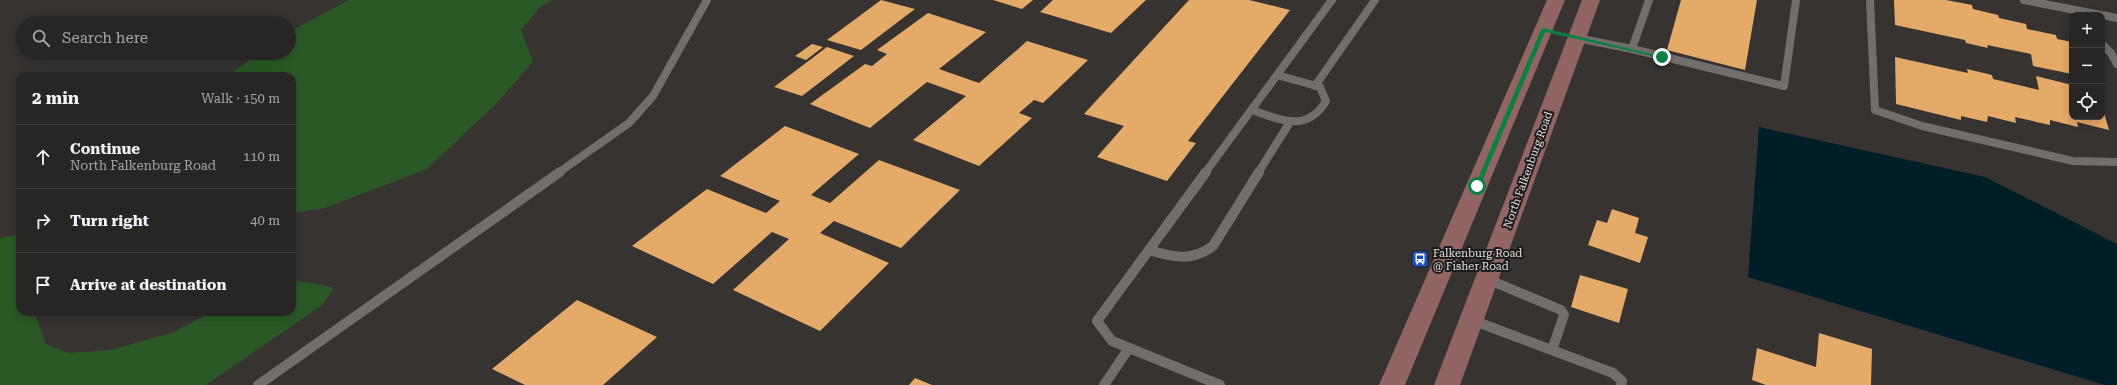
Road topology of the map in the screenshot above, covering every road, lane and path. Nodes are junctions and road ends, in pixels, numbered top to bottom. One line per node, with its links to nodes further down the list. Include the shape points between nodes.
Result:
1 (707, 0): 28 (lane, via 654,96 629,123)
2 (1332, 0): 18 (lane)
3 (1375, 0): 19 (lane)
4 (1556, 0): 13 (street)
5 (1591, 0): 14 (street, North Falkenburg Road)
6 (1649, 0): 16 (lane)
7 (1796, 0): 16 (lane, via 1784,86)
8 (1870, 0): 22 (lane, via 1875,110 1922,126 2073,161)
9 (2024, 0): 10 (lane)
10 (2073, 12)
11 (2105, 16): 12 (lane)
12 (2117, 18)
13 (1543, 30): 14 (street); 31 (street)
14 (1577, 38): 16 (lane); 24 (street, North Falkenburg Road)
15 (2105, 47): 17 (lane)
16 (1632, 49)
17 (2117, 64)
18 (1277, 75): 19 (lane); 20 (lane)
19 (1316, 86): 21 (lane, via 1324,92 1326,101 1322,109 1314,117)
20 (1252, 110): 21 (lane); 23 (lane)
21 (1290, 122): 23 (lane, via 1213,246 1205,253 1192,258 1176,258)
22 (2117, 162)
23 (1149, 250): 26 (lane, via 1097,321 1112,341)
24 (1487, 279): 25 (street, North Falkenburg Road); 27 (lane, via 1562,310 1564,315)
25 (1472, 320): 27 (lane); 32 (street, North Falkenburg Road)
26 (1129, 348): 29 (lane); 30 (lane)
27 (1552, 350): 33 (lane, via 1614,373 1622,381)
28 (258, 385)
29 (1104, 385)
30 (1220, 385)
31 (1392, 385)
32 (1448, 385)
33 (1621, 385)

